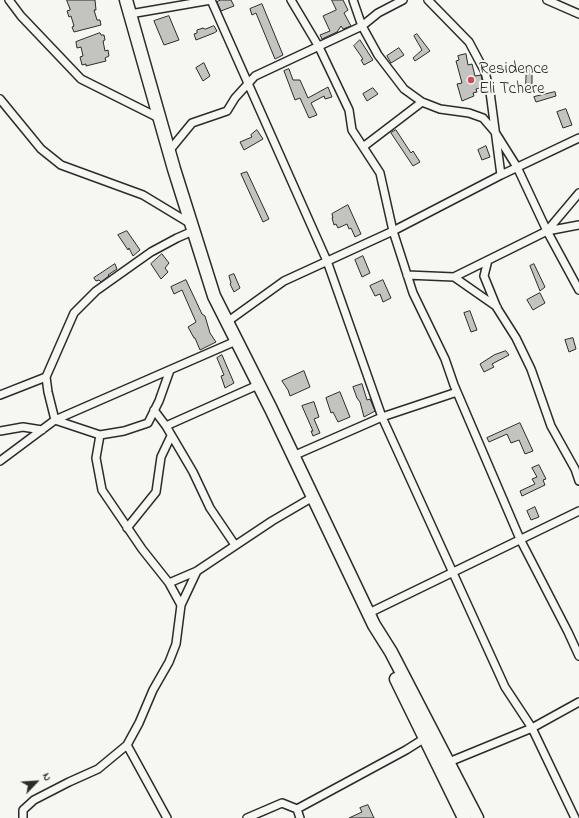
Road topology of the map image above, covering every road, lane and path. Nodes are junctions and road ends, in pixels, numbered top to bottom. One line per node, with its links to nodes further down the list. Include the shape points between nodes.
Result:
1 (9, 0): 16 (street, via 81,79)
2 (126, 0): 9 (highway)
3 (211, 0): 9 (street); 13 (street)
4 (291, 0): 12 (street)
5 (353, 0): 11 (street)
6 (403, 0): 11 (street, via 378,13)
7 (428, 0): 17 (street, via 469,42 484,72 490,92)
8 (547, 0): 10 (street)
9 (130, 14): 16 (highway)
10 (579, 14)
11 (362, 26): 12 (street); 15 (street, via 378,55 404,89)
12 (319, 47): 13 (street, via 255,76); 19 (street, via 349,110 352,130)
13 (248, 83): 20 (street, via 227,110 192,123); 29 (street)
14 (1, 101): 25 (street, via 42,149 61,165 143,195)
15 (422, 102): 17 (street, via 440,109 476,115 483,118); 19 (street)
16 (159, 118): 20 (highway)
17 (495, 132): 21 (street); 22 (street)
18 (579, 138): 21 (street)
19 (363, 147): 26 (street, via 380,173)
20 (169, 151): 25 (highway)
21 (517, 167): 22 (street); 27 (street)
22 (501, 175): 26 (street)
23 (579, 193): 27 (street)
24 (579, 225): 27 (street)
25 (192, 227): 34 (highway, via 214,296); 37 (street, via 96,291 78,308)
26 (394, 231): 29 (street); 30 (street)
27 (547, 231): 28 (street); 32 (street)
28 (488, 260): 31 (street); 33 (street, via 484,276)
29 (327, 261): 34 (street, via 284,281); 42 (street)
30 (407, 275): 31 (street); 39 (street)
31 (454, 277): 33 (street)
32 (579, 290)
33 (497, 308): 51 (street, via 531,369 550,426)
34 (227, 322): 35 (highway)
35 (236, 341): 36 (street); 38 (highway)
36 (170, 370): 41 (street); 43 (street)
37 (46, 377): 40 (street); 43 (street)
38 (258, 385): 44 (street); 49 (highway)
39 (457, 392): 42 (street); 55 (street)
40 (0, 395)
41 (154, 410): 44 (street); 47 (street, via 148,423)
42 (382, 417): 49 (street); 58 (street)
43 (55, 420): 45 (street); 47 (street)
44 (166, 426): 48 (street)
45 (42, 430): 46 (street, via 23,427); 50 (street)
46 (0, 431)
47 (100, 435): 54 (street, via 96,458 102,490)
48 (171, 436): 54 (street, via 161,457 156,492); 56 (street, via 193,472 210,508)
49 (293, 456): 52 (highway)
50 (0, 461)
51 (579, 481)
52 (313, 497): 56 (street); 61 (highway)
53 (579, 510): 55 (street)
54 (127, 528): 59 (street)
55 (520, 539): 58 (street); 63 (street)
56 (235, 545): 57 (street)
57 (197, 571): 59 (street); 60 (street)
58 (453, 572): 61 (street); 65 (street, via 505,687)
59 (169, 583): 60 (street)
60 (181, 605): 67 (street, via 176,644)
61 (369, 613): 62 (highway)
62 (374, 625): 66 (highway, via 384,655); 68 (highway)
63 (579, 656)
64 (579, 702): 65 (street)
65 (532, 728): 68 (street); 76 (street)
66 (425, 738): 69 (street); 74 (highway)
67 (127, 745): 70 (street, via 98,769 34,800 23,810); 71 (street)
68 (449, 762): 75 (highway)
69 (297, 809): 72 (street, via 282,803); 73 (street)
70 (23, 818)
71 (167, 818)
72 (247, 818)
73 (300, 818)
74 (464, 818)
75 (477, 818)
76 (575, 818)

